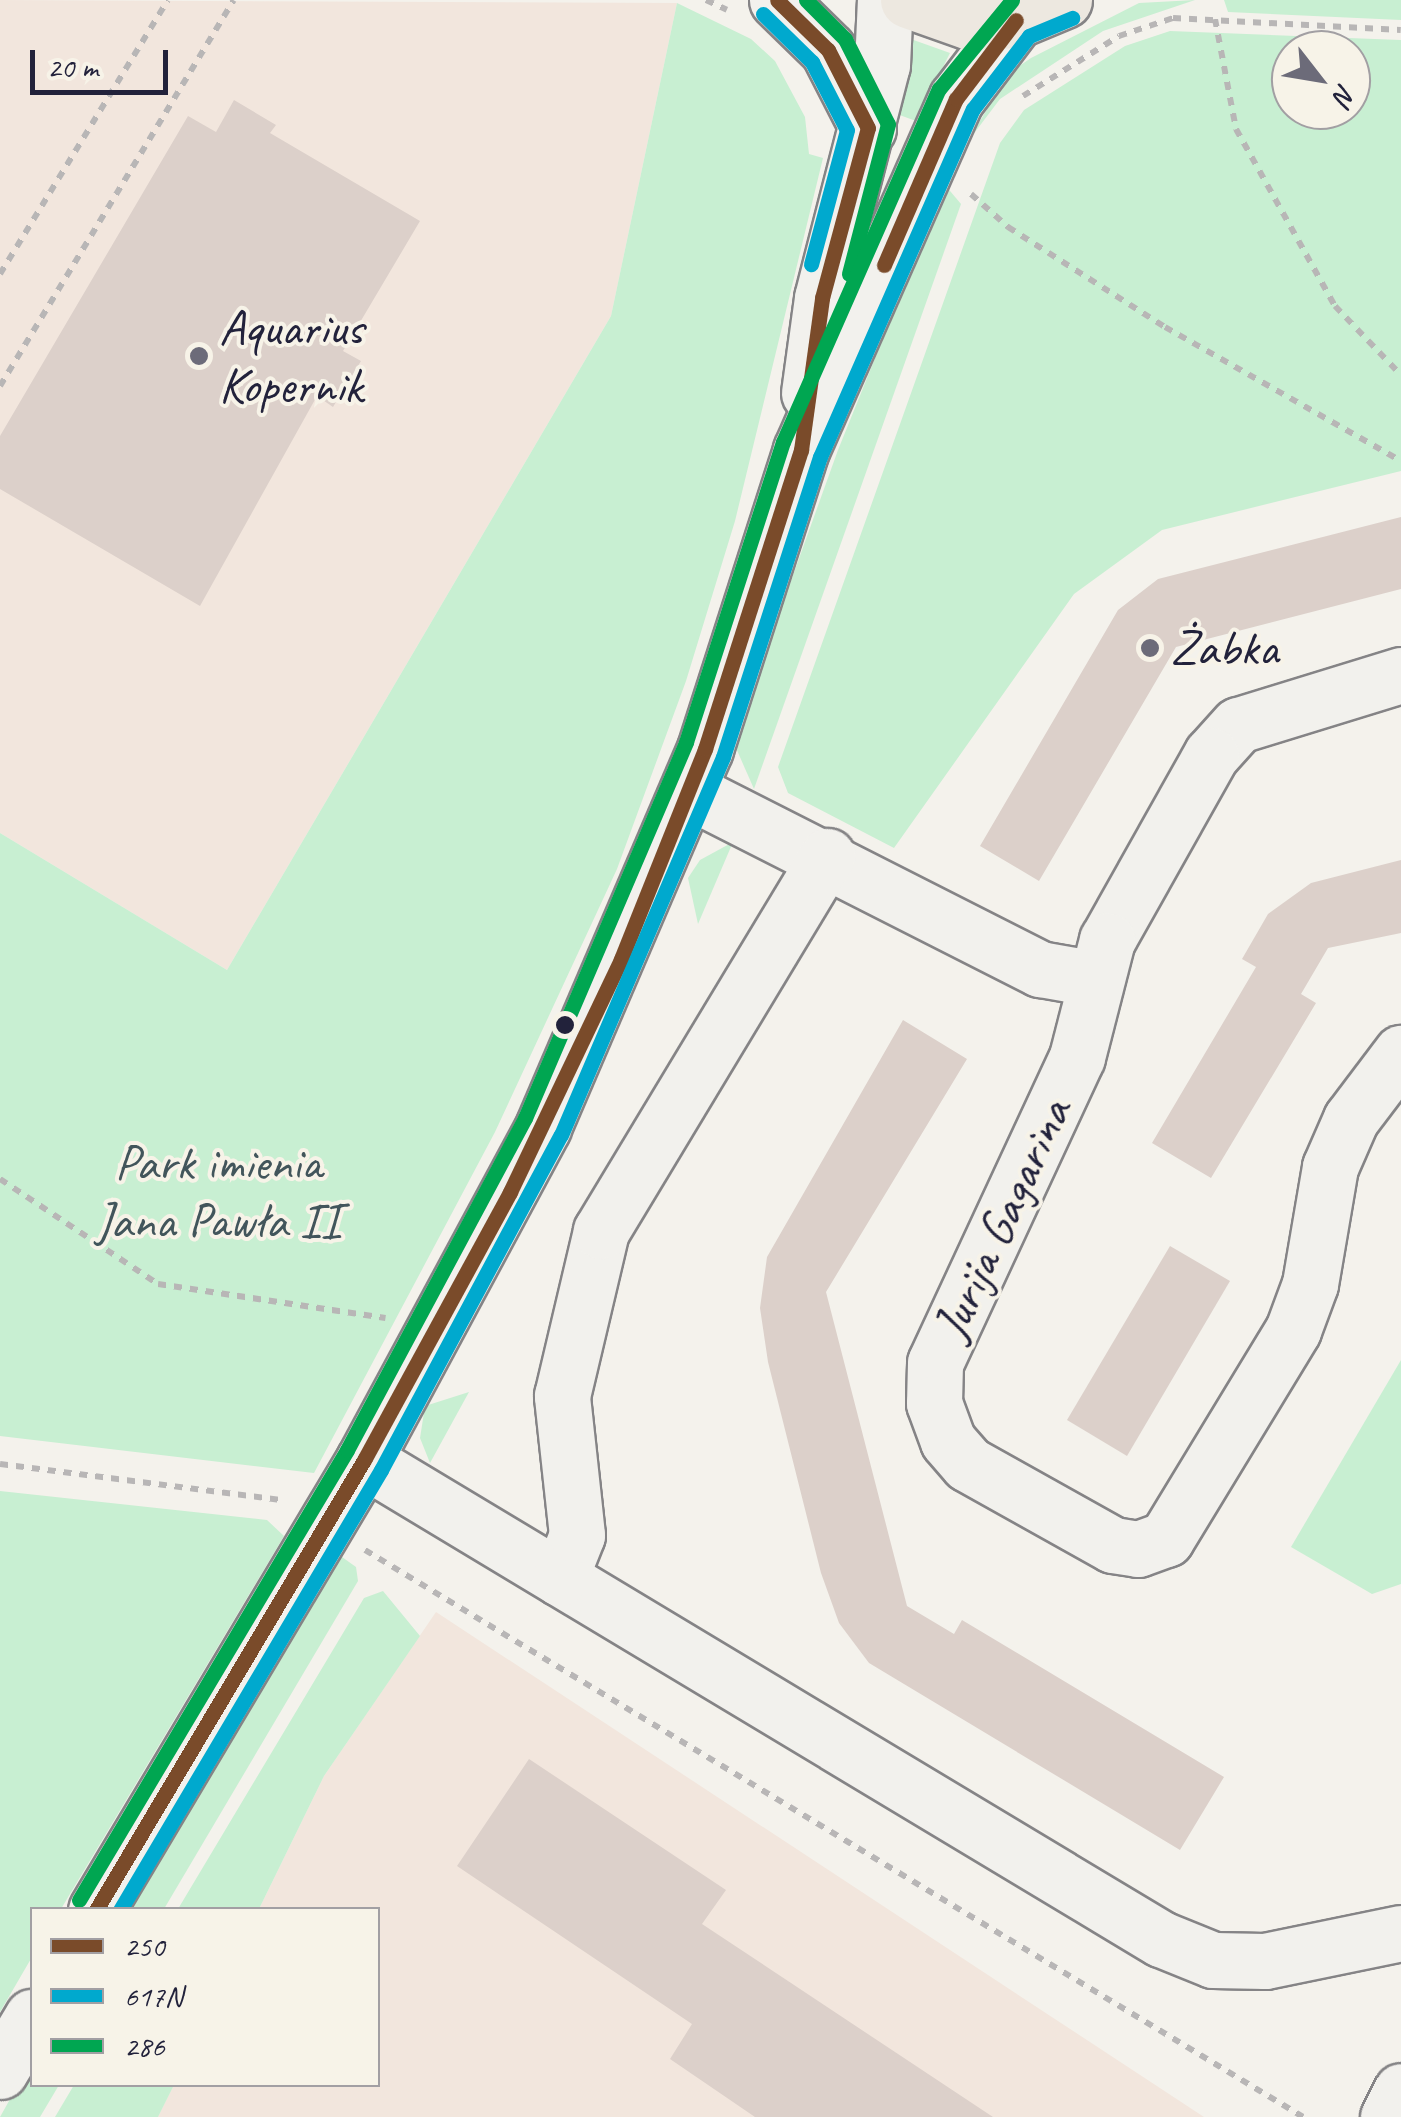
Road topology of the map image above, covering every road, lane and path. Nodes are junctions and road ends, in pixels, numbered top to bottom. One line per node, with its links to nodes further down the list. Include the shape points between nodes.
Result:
1 (168, 0): 12 (path)
2 (234, 0): 14 (path)
3 (778, 0): 10 (street, via 828,50)
4 (885, 0): 10 (street)
5 (908, 0): 6 (main road, via 970,22)
6 (1053, 6): 15 (street, via 956,99)
7 (1215, 19): 8 (path); 9 (path, via 1147,23); 13 (path, via 1236,128 1335,306)
8 (1401, 30)
9 (1014, 102)
10 (868, 128): 15 (street, via 822,298)
11 (972, 194): 16 (path, via 1008,228 1149,318)
12 (0, 274)
13 (1401, 375)
14 (0, 386)
15 (801, 450): 18 (street)
16 (1401, 461)
17 (1401, 675): 20 (street, Jurija Gagarina, via 1238,724 1211,755)
18 (689, 790): 19 (street); 24 (street, via 543,1128)
19 (827, 856): 20 (street, via 1040,969); 27 (street, via 601,1230 562,1396 577,1535)
20 (1092, 978): 21 (street, Jurija Gagarina, via 1066,1083 949,1320 935,1363 934,1403 968,1464 1113,1545 1138,1549 1166,1538 1187,1516 1293,1330 1310,1284 1330,1168 1350,1119)
21 (1401, 1053)
22 (0, 1180): 23 (path, via 158,1284)
23 (407, 1322)
24 (364, 1460): 26 (street); 27 (street)
25 (0, 1464): 26 (path, via 279,1499)
26 (325, 1526): 28 (street); 33 (path)
27 (560, 1578): 29 (street, via 1161,1939 1213,1960 1264,1961)
28 (98, 1907)
29 (1401, 1934)
30 (30, 2020): 31 (street)
31 (0, 2071)
32 (1401, 2091): 34 (street)
33 (1302, 2117)
34 (1388, 2117)

